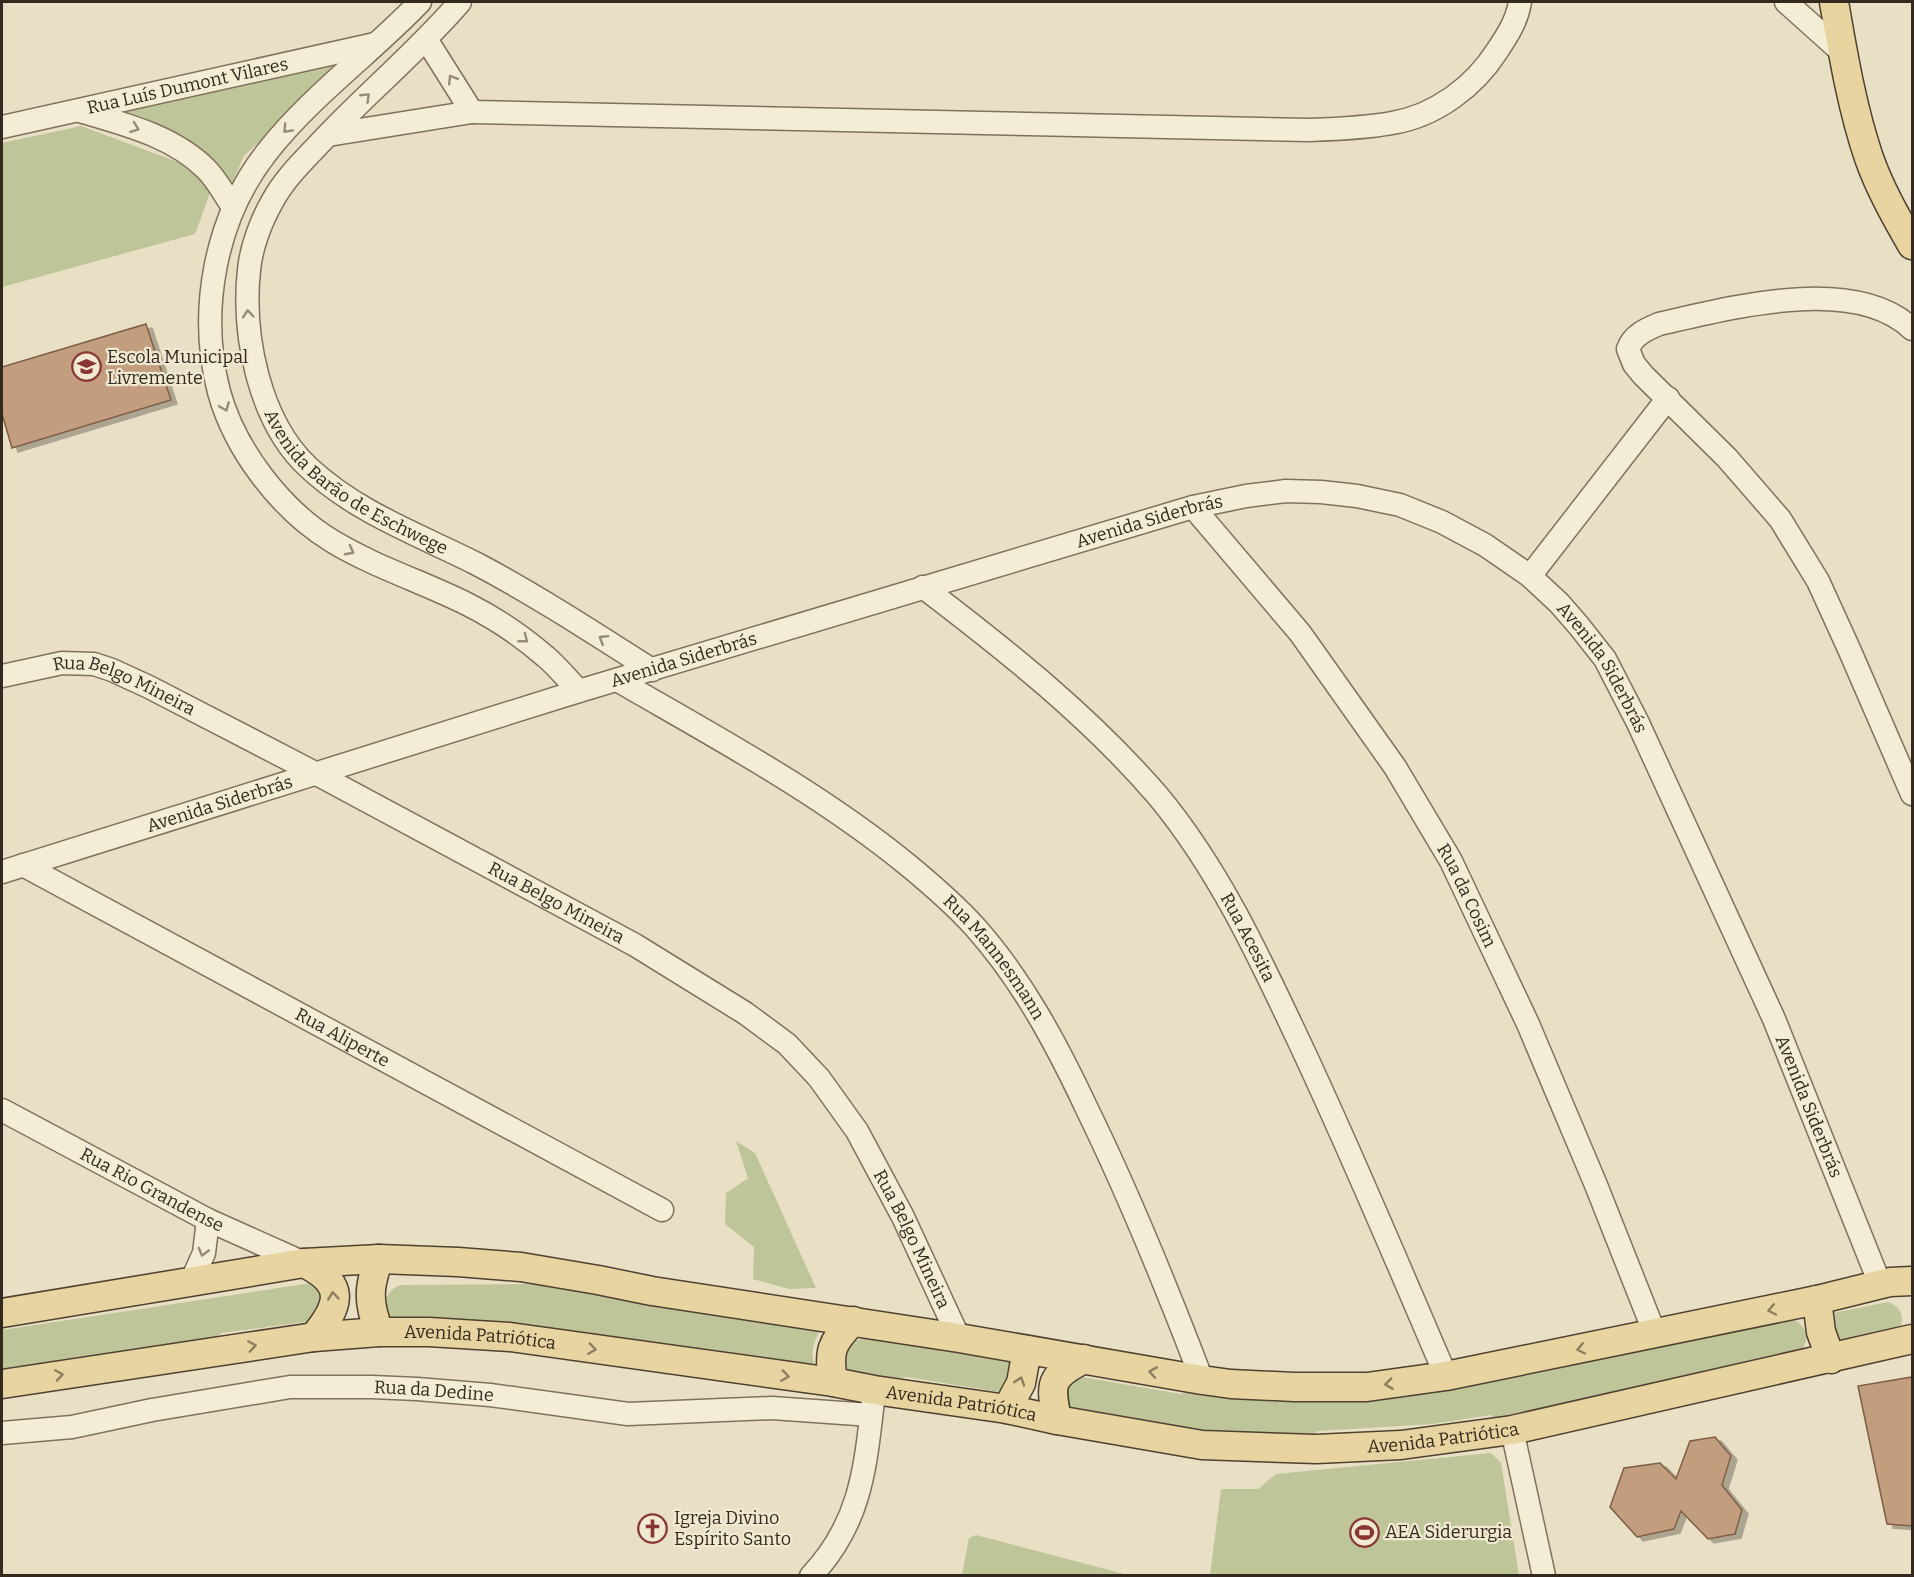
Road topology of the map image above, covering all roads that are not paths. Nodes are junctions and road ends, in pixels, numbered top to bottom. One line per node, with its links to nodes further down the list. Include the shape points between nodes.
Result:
1 (420, 2): 7 (street)
2 (460, 2): 6 (street, Avenida Barão de Eschwege)
3 (1520, 2): 10 (street, via 1511,29 1488,64 1454,97 1395,123 1361,127 1309,130)
4 (1786, 2): 8 (street)
5 (1834, 2): 8 (main road)
6 (426, 39): 10 (street, one-way to 6); 12 (street, Avenida Barão de Eschwege, one-way to 6)
7 (376, 44): 9 (street, Rua Luís Dumont Vilares); 13 (street, one-way to 13, via 286,130 253,172)
8 (1844, 54): 15 (main road, via 1869,159)
9 (79, 111): 11 (street, Rua Luís Dumont Vilares); 13 (street, one-way to 13, via 144,131 185,152 214,178)
10 (472, 112): 12 (street)
11 (2, 127)
12 (328, 135): 16 (street, Avenida Barão de Eschwege, via 271,202)
13 (233, 207): 14 (street)
14 (223, 237): 16 (street); 25 (street, one-way to 25, via 213,280 212,357 220,394 237,437 265,480 304,521 332,541 467,604 515,632 548,658)
15 (1912, 245)
16 (254, 249): 22 (street, Avenida Barão de Eschwege, one-way to 16, via 544,602 348,499 306,466 285,438 265,400 251,348 247,304)
17 (1912, 329): 18 (street, via 1894,314 1833,298 1732,308 1659,324 1634,339 1629,353 1643,375)
18 (1668, 398): 20 (street); 27 (street, via 1780,519 1818,581)
19 (1193, 507): 20 (street, Avenida Siderbrás, via 1286,491 1357,496 1400,505 1442,522); 21 (street, Avenida Siderbrás); 42 (street, Rua da Cosim, via 1306,642 1395,767 1451,861 1528,1024)
20 (1530, 576): 36 (street, Avenida Siderbrás, via 1559,603 1605,659 1638,723)
21 (923, 588): 22 (street, Avenida Siderbrás); 49 (street, Rua Acesita, via 988,636 1080,714 1187,834 1258,953 1327,1099)
22 (652, 670): 24 (street, Avenida Siderbrás)
23 (2, 676): 26 (street, Rua Belgo Mineira, via 62,663 94,664 149,687)
24 (617, 680): 25 (street, Avenida Siderbrás); 50 (street, Rua Mannesmann, via 825,803 940,892 975,927 1003,962 1057,1046 1110,1155)
25 (579, 691): 26 (street, Avenida Siderbrás)
26 (315, 773): 28 (street, Avenida Siderbrás); 44 (street, Rua Belgo Mineira, via 635,945 727,1001 787,1044 819,1078 857,1131 903,1217)
27 (1910, 781)
28 (23, 865): 29 (street, Avenida Siderbrás); 31 (street, Rua Aliperte)
29 (2, 872)
30 (2, 1110): 32 (street, Rua Rio Grandense)
31 (662, 1210)
32 (208, 1220): 34 (street, Rua Rio Grandense); 35 (street, one-way to 35, via 204,1253)
33 (379, 1259): 34 (main road); 40 (main road, via 521,1267); 41 (main road, via 369,1300)
34 (304, 1263): 35 (main road); 43 (main road, one-way to 34, via 332,1312 335,1295 329,1280)
35 (191, 1282): 39 (main road)
36 (1894, 1283): 37 (main road); 38 (main road)
37 (1817, 1300): 42 (main road, one-way to 42); 48 (main road, via 1821,1332)
38 (1912, 1303)
39 (2, 1312)
40 (853, 1321): 44 (main road); 51 (main road, via 832,1345)
41 (379, 1332): 43 (main road, Avenida Patriótica); 51 (main road, Avenida Patriótica, one-way to 51, via 510,1337)
42 (1654, 1334): 49 (main road, one-way to 49)
43 (314, 1337): 52 (main road, Avenida Patriótica, one-way to 43)
44 (959, 1338): 46 (main road)
45 (1912, 1340): 48 (main road, Avenida Patriótica)
46 (1027, 1350): 47 (main road); 54 (main road, one-way to 46, via 1021,1383)
47 (1084, 1359): 50 (main road, one-way to 47); 55 (main road, via 1066,1369 1054,1383)
48 (1831, 1359): 56 (main road, Avenida Patriótica)
49 (1446, 1376): 50 (main road, one-way to 50, via 1356,1387)
50 (1202, 1380)
51 (833, 1382): 53 (main road, Avenida Patriótica)
52 (2, 1384)
53 (872, 1402): 54 (main road, Avenida Patriótica); 57 (street, Rua da Dedine, via 628,1414 417,1389 290,1388 72,1427); 58 (street, via 858,1498 845,1530)
54 (1006, 1409): 55 (main road, Avenida Patriótica)
55 (1057, 1420): 56 (main road, Avenida Patriótica, via 1202,1444 1304,1449 1401,1444)
56 (1512, 1430): 59 (street)
57 (2, 1433)
58 (811, 1575)
59 (1544, 1575)

